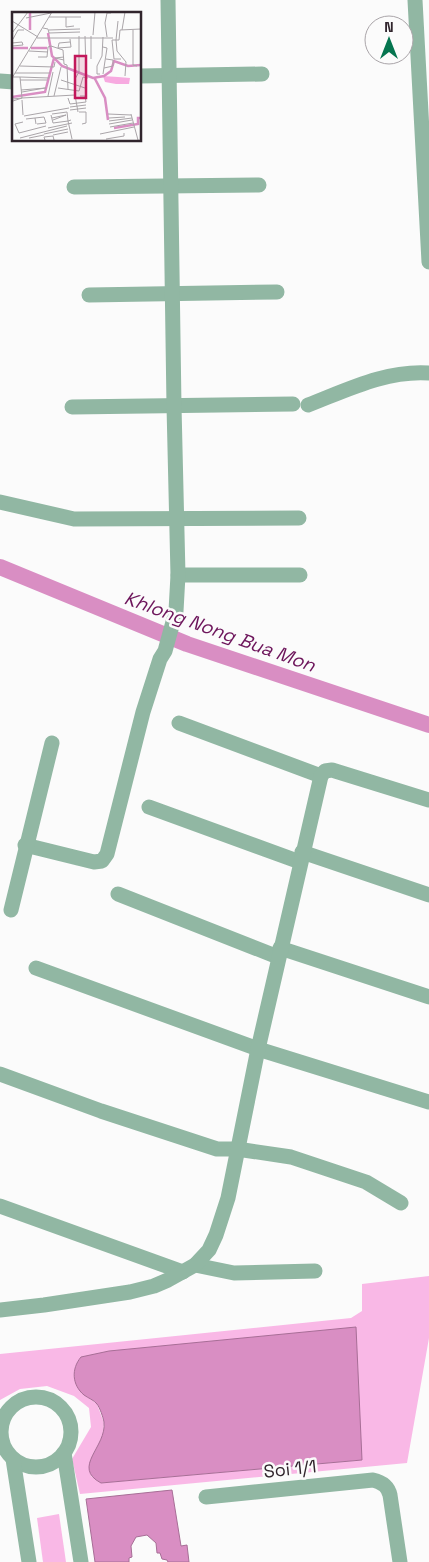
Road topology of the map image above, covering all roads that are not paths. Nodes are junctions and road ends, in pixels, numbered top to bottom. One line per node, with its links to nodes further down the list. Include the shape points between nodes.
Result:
1 (168, 0): 4 (street)
2 (415, 0): 9 (street)
3 (262, 74): 4 (street)
4 (169, 75): 5 (street); 7 (street)
5 (141, 76)
6 (259, 185): 7 (street)
7 (170, 186): 8 (street); 11 (street)
8 (74, 187)
9 (429, 262)
10 (277, 292): 11 (street)
11 (172, 293): 12 (street); 16 (street)
12 (89, 295)
13 (429, 373): 15 (street, via 394,374)
14 (293, 404): 16 (street)
15 (308, 405)
16 (174, 406): 17 (street); 20 (street)
17 (72, 407)
18 (0, 502): 20 (street, via 74,519)
19 (299, 518): 20 (street)
20 (176, 519): 21 (street)
21 (178, 574): 22 (street); 28 (street, via 174,620 143,712 107,854 102,861 94,862)
22 (300, 575)
23 (179, 724): 25 (street)
24 (52, 743): 28 (street)
25 (321, 776): 26 (street, via 332,770); 29 (street)
26 (429, 800)
27 (149, 807): 29 (street)
28 (26, 845): 32 (street)
29 (301, 857): 31 (street); 33 (street)
30 (118, 894): 33 (street)
31 (429, 895)
32 (11, 910)
33 (279, 953): 35 (street); 36 (street)
34 (36, 968): 36 (street)
35 (429, 997)
36 (258, 1049): 38 (street); 39 (street)
37 (0, 1074): 39 (street, via 200,1144 217,1149)
38 (429, 1102)
39 (237, 1149): 40 (street, via 291,1158 366,1182); 42 (street, via 228,1198 216,1235 209,1250)
40 (401, 1204)
41 (0, 1206): 42 (street)
42 (189, 1268): 43 (street, via 234,1273); 44 (street, via 154,1286 130,1292)
43 (315, 1270)
44 (0, 1310)
45 (0, 1436): 46 (street, via 4,1420 13,1406 34,1397 45,1398 59,1407 69,1420 71,1432); 47 (street)
46 (64, 1453): 47 (street, via 46,1466 23,1465); 50 (street)
47 (13, 1458): 49 (street)
48 (206, 1496): 51 (street, Soi 1/1, via 379,1481 390,1495)
49 (29, 1562)
50 (81, 1562)
51 (400, 1562)

